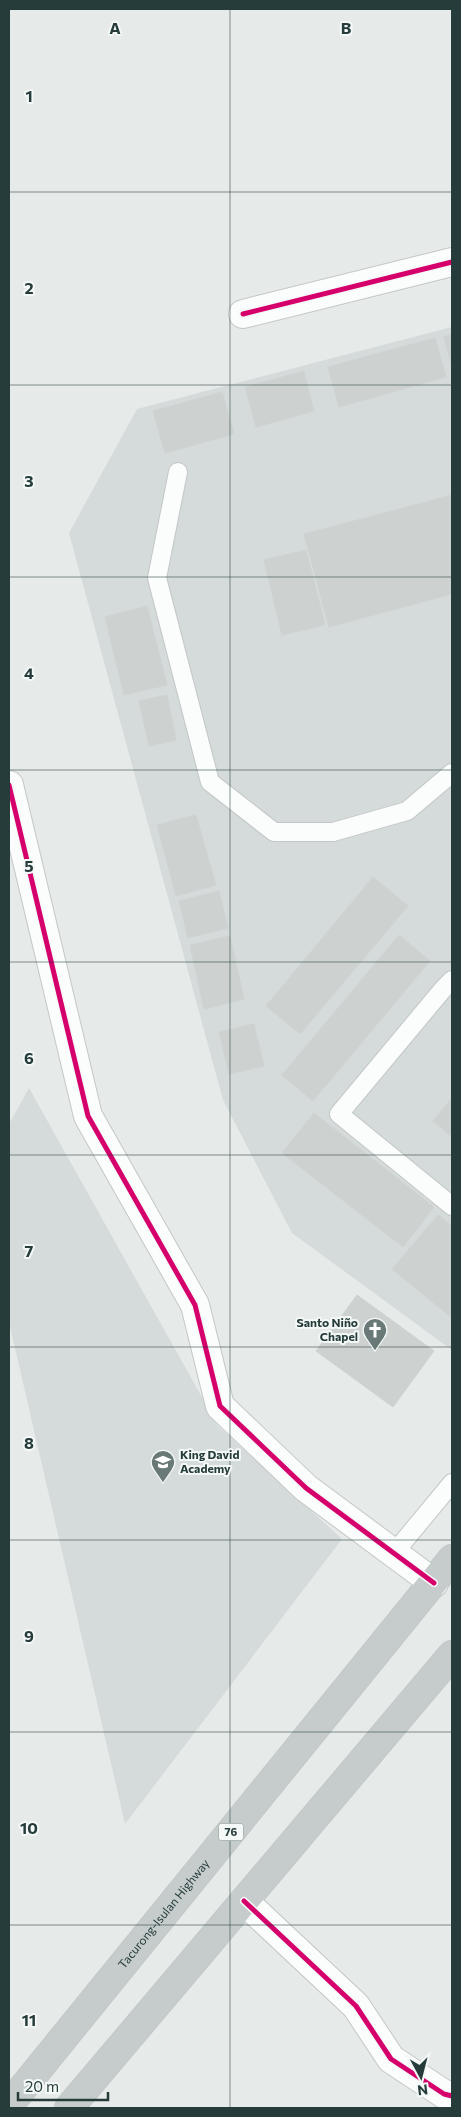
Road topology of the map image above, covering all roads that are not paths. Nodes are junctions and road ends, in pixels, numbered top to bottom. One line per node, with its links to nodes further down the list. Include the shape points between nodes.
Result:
1 (452, 262): 2 (street)
2 (242, 314)
3 (178, 472): 4 (lane, via 157,578 210,782 274,832 333,832 407,811)
4 (452, 773)
5 (9, 785): 9 (street, via 88,1116 195,1305 220,1406 306,1488)
6 (452, 980): 7 (lane, via 339,1114)
7 (452, 1206)
8 (452, 1483): 9 (lane)
9 (394, 1553): 11 (street)
10 (452, 1559): 11 (highway, Tacurong-Isulan Highway / 76)
11 (434, 1583): 15 (highway, Tacurong-Isulan Highway / 76)
12 (452, 1655): 13 (highway)
13 (244, 1901): 14 (street, via 356,2006 391,2059); 16 (highway)
14 (452, 2096)
15 (9, 2105)
16 (69, 2108)

